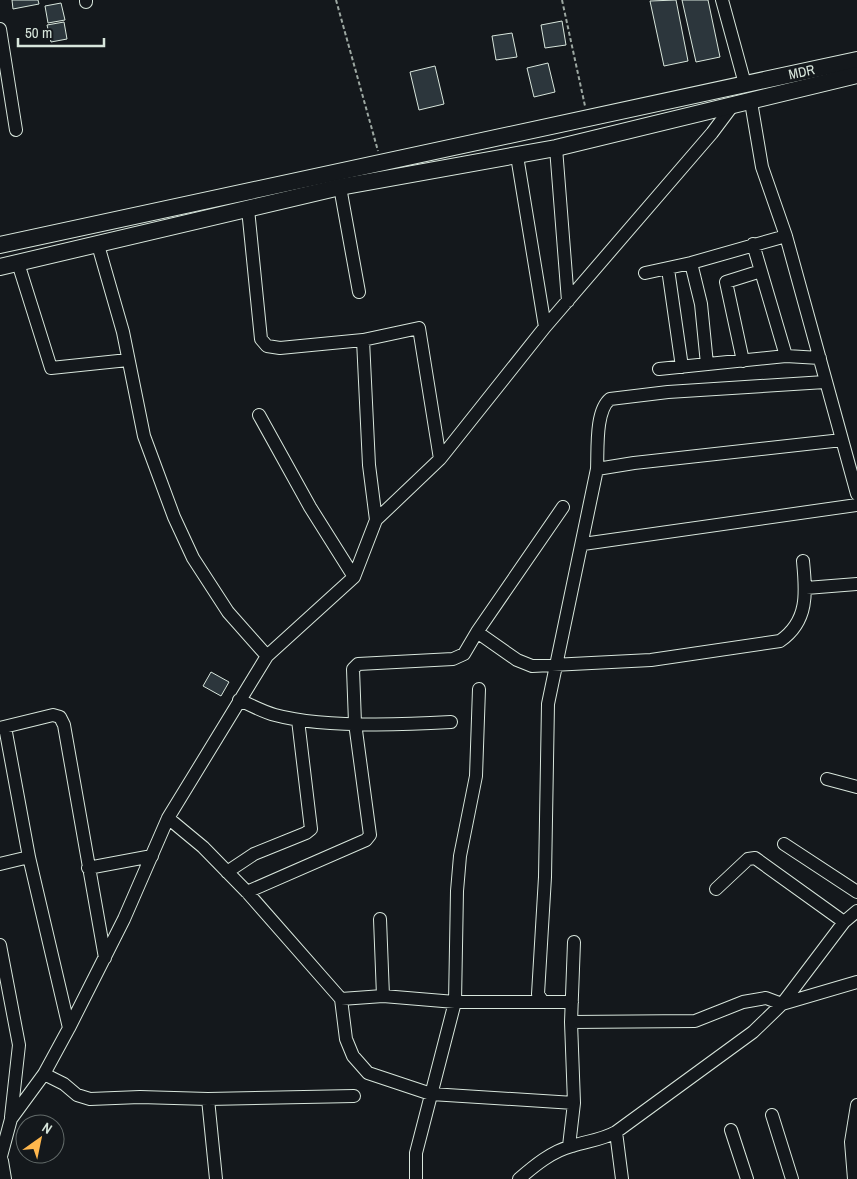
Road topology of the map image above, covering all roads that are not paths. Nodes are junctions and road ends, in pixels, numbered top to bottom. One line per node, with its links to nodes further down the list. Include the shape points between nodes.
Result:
1 (722, 0): 5 (street)
2 (0, 29): 8 (street)
3 (857, 60): 5 (main road, MDR)
4 (857, 75): 6 (main road)
5 (745, 84): 15 (main road, MDR)
6 (751, 102): 7 (main road); 13 (street, via 762,167)
7 (733, 105): 9 (main road); 24 (street)
8 (16, 130)
9 (556, 148): 10 (main road); 24 (street)
10 (516, 156): 11 (main road); 25 (street)
11 (340, 187): 12 (main road); 23 (street)
12 (248, 209): 16 (main road); 26 (street, via 261,339 267,346 280,348)
13 (786, 236): 14 (street); 28 (street)
14 (753, 244): 18 (street); 21 (street)
15 (0, 245)
16 (98, 245): 17 (main road); 29 (street)
17 (18, 263): 19 (main road); 29 (street, via 51,368)
18 (691, 263): 20 (street); 31 (street, via 701,304)
19 (0, 267)
20 (668, 269): 22 (street); 32 (street)
21 (761, 271): 27 (street); 30 (street, via 726,282)
22 (645, 273)
23 (359, 292)
24 (568, 301): 25 (street)
25 (545, 327): 37 (street)
26 (363, 340): 37 (street, via 419,328); 42 (street, via 369,465)
27 (786, 356): 28 (street); 30 (street)
28 (820, 358): 34 (street)
29 (128, 360): 49 (street, via 144,436 174,517 194,558 228,612)
30 (743, 361): 31 (street)
31 (707, 364): 32 (street)
32 (682, 367): 33 (street)
33 (659, 369)
34 (825, 382): 36 (street); 38 (street, via 668,392 610,400 603,404 600,416)
35 (259, 415): 45 (street, via 310,507)
36 (842, 440): 38 (street); 39 (street)
37 (440, 459): 42 (street)
38 (597, 469): 43 (street)
39 (857, 494)
40 (857, 505): 43 (street)
41 (563, 507): 48 (street)
42 (376, 520): 45 (street)
43 (583, 544): 50 (street)
44 (803, 561): 47 (street)
45 (354, 577): 49 (street)
46 (857, 584): 47 (street)
47 (806, 588): 50 (street, via 805,608 800,620 780,641 651,660)
48 (477, 632): 50 (street, via 524,665); 55 (street, via 458,658 358,664 352,675)
49 (267, 656): 52 (street)
50 (555, 664): 79 (street, via 548,704 545,878 538,994)
51 (479, 689): 78 (street, via 476,776 460,856)
52 (239, 700): 53 (street); 59 (street)
53 (298, 720): 55 (street); 65 (street, via 311,829 254,854)
54 (451, 722): 55 (street)
55 (355, 723): 67 (street, via 370,835 366,840)
56 (2, 728): 62 (street); 64 (street, via 53,715 60,717)
57 (827, 779): 58 (street)
58 (857, 787)
59 (168, 818): 61 (street); 65 (street)
60 (784, 844): 68 (street)
61 (152, 856): 64 (street); 74 (street)
62 (29, 857): 63 (street); 83 (street)
63 (0, 864)
64 (88, 868): 74 (street)
65 (227, 872): 67 (street)
66 (716, 889): 71 (street, via 748,859 755,858)
67 (247, 892): 77 (street)
68 (857, 892)
69 (857, 911): 71 (street)
70 (380, 919): 76 (street)
71 (844, 922): 81 (street)
72 (574, 942): 80 (street)
73 (0, 945): 91 (street, via 19,1045)
74 (105, 958): 83 (street)
75 (857, 982): 81 (street)
76 (383, 996): 77 (street); 78 (street)
77 (341, 999): 85 (street, via 346,1039 353,1056 368,1073)
78 (455, 1002): 79 (street); 85 (street)
79 (543, 1002): 80 (street)
80 (572, 1002): 82 (street)
81 (782, 1004): 82 (street, via 766,998 743,1002 695,1021 676,1023); 93 (street, via 753,1032)
82 (571, 1022): 88 (street)
83 (69, 1028): 84 (street)
84 (44, 1074): 87 (street, via 77,1095 90,1099); 91 (street)
85 (431, 1094): 88 (street); 98 (street, via 416,1153)
86 (354, 1096): 87 (street)
87 (208, 1099): 97 (street)
88 (574, 1103): 94 (street)
89 (857, 1105): 103 (street, via 851,1142)
90 (772, 1115): 102 (street)
91 (11, 1119): 95 (street)
92 (731, 1130): 101 (street)
93 (616, 1132): 94 (street, via 606,1138); 100 (street)
94 (569, 1146): 99 (street, via 533,1166)
95 (0, 1160): 96 (main road)
96 (3, 1179)
97 (216, 1179)
98 (416, 1179)
99 (519, 1179)
100 (622, 1179)
101 (747, 1179)
102 (792, 1179)
103 (854, 1179)

